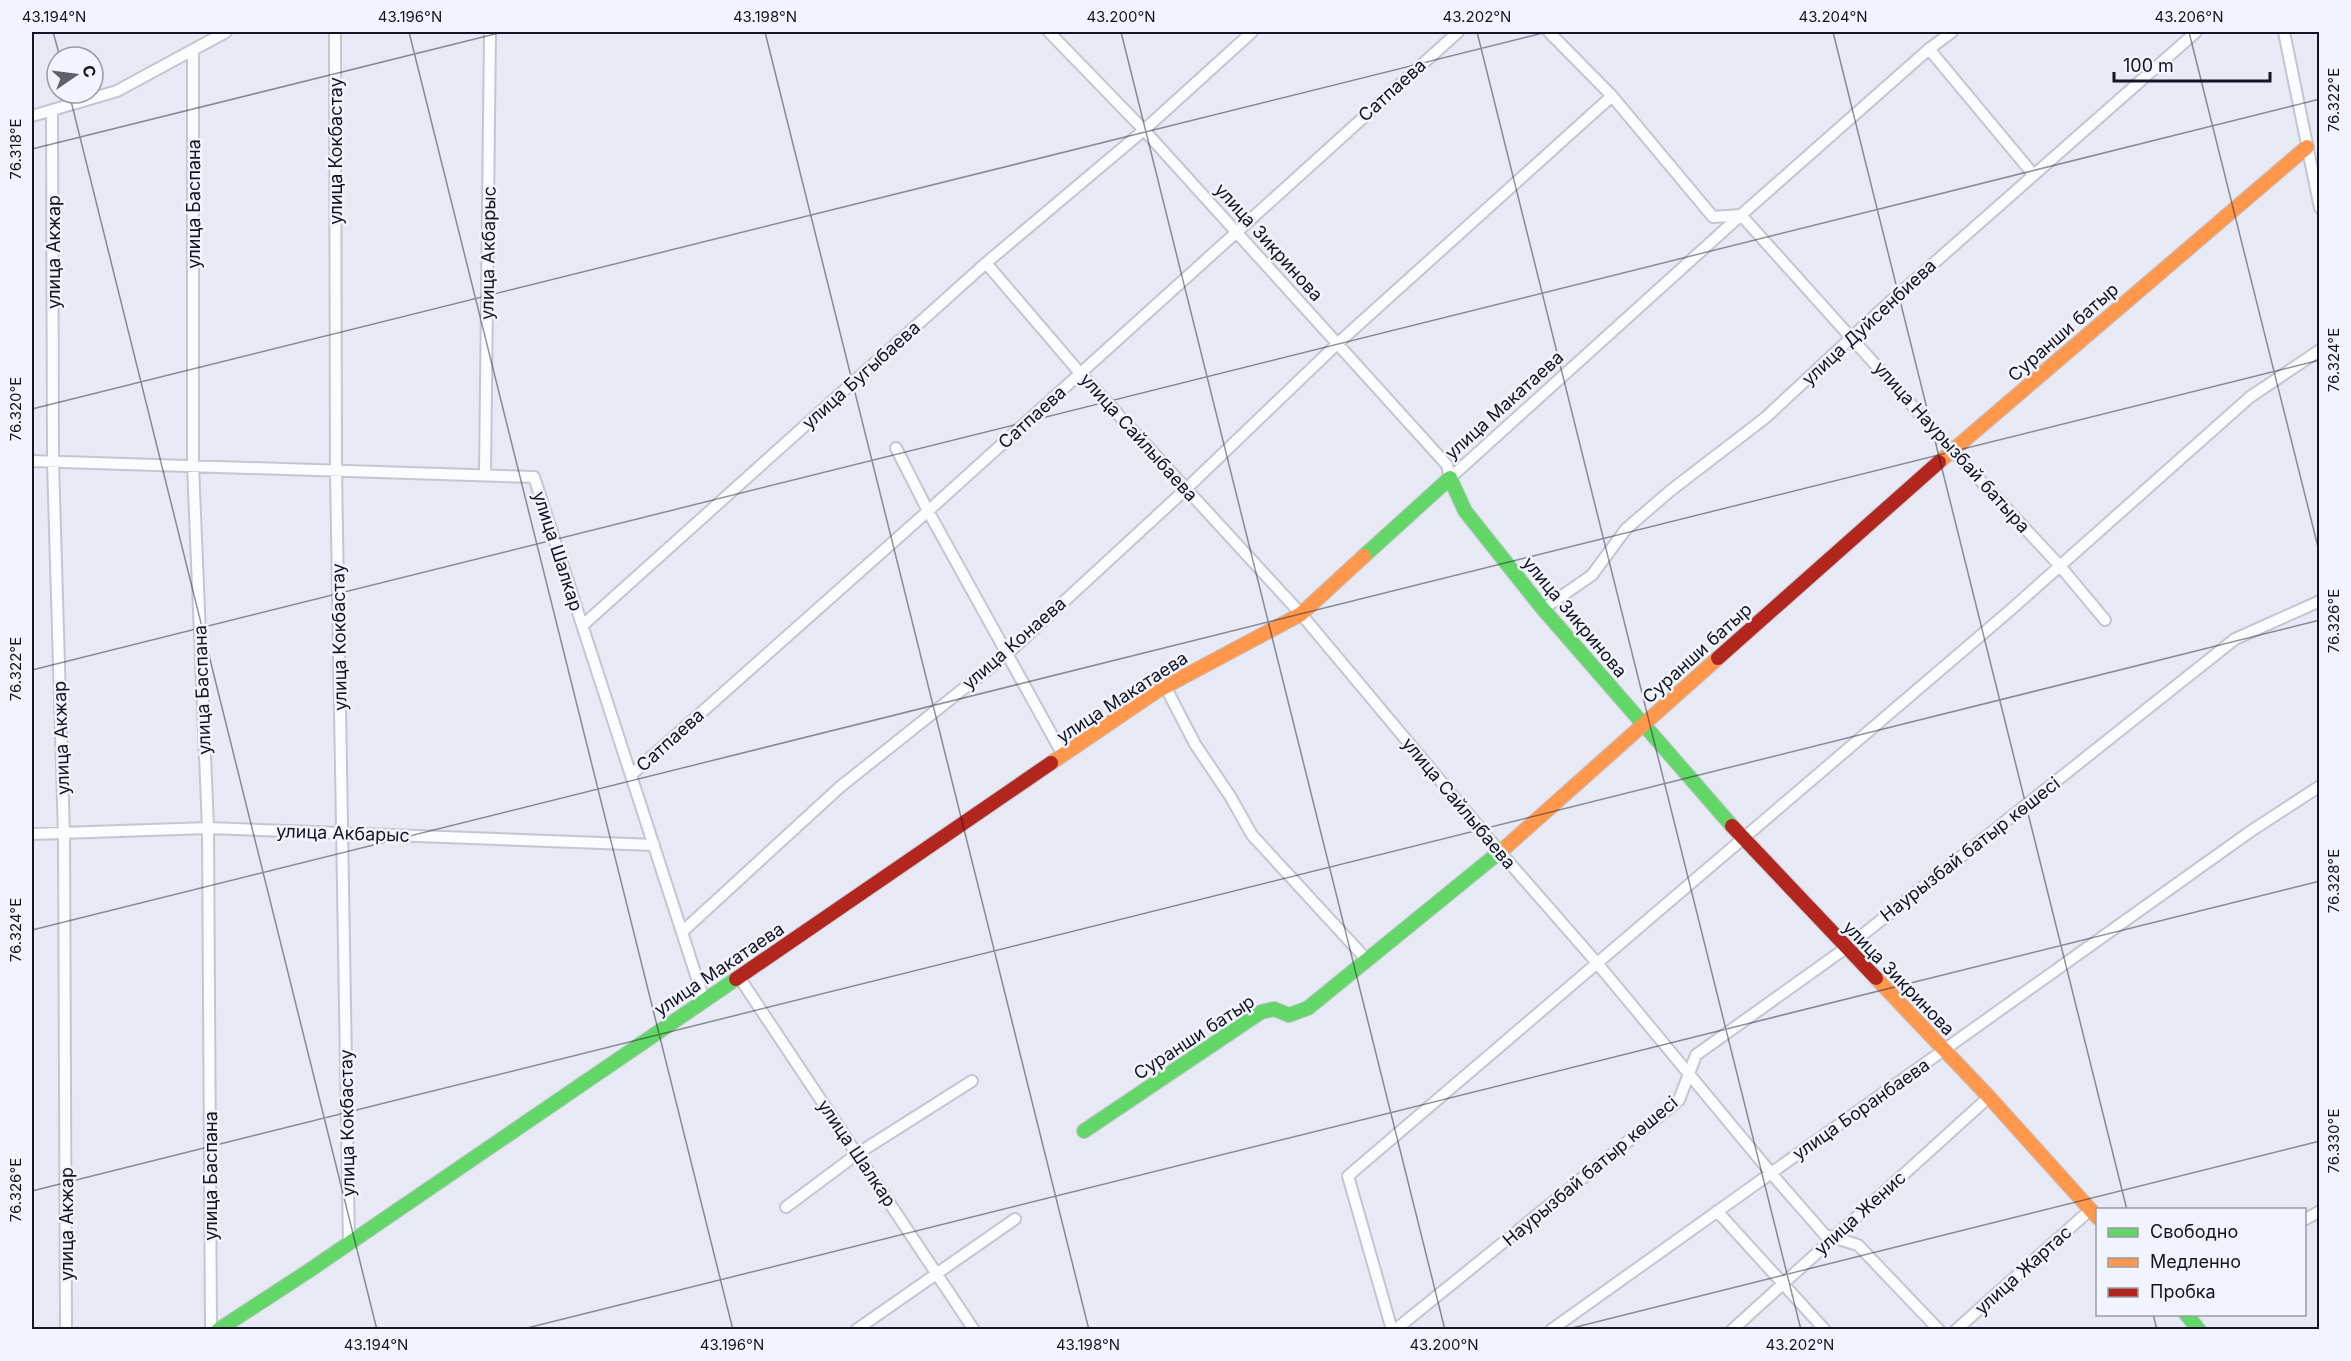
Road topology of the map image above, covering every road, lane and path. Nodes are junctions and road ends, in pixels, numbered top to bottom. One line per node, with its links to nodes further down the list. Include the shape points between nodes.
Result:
1 (226, 32): 12 (street)
2 (335, 32): 32 (street, улица Кокбастау)
3 (490, 32): 33 (street, улица Акбарыс)
4 (1049, 32): 16 (street, улица Зикринова)
5 (1252, 32): 16 (street, улица Бугыбаева)
6 (1458, 32): 21 (street, Сатпаева)
7 (1549, 32): 13 (street)
8 (1952, 32): 11 (street, улица Макатаева)
9 (2196, 32): 18 (street, улица Дуйсенбиева)
10 (2284, 32): 17 (street)
11 (1929, 49): 18 (street); 20 (street, улица Макатаева)
12 (193, 50): 14 (street, via 117,91); 31 (street, улица Баспана)
13 (1612, 96): 20 (street, via 1713,217); 24 (street, улица Конаева)
14 (52, 110): 15 (street); 30 (street, улица Акжар)
15 (32, 116)
16 (1144, 130): 21 (street, улица Зикринова); 22 (street, улица Бугыбаева)
17 (2307, 147): 19 (street); 28 (street, Суранши батыр)
18 (2033, 174): 23 (street, улица Дуйсенбиева)
19 (2319, 208)
20 (1742, 215): 23 (street, улица Наурызбай батыра); 34 (street, улица Макатаева)
21 (1235, 231): 24 (street, улица Зикринова); 26 (street, Сатпаева)
22 (986, 263): 26 (street, улица Сайлыбаева); 42 (street, улица Бугыбаева)
23 (1852, 337): 28 (street, улица Наурызбай батыра); 39 (street, улица Дуйсенбиева, via 1765,418 1626,530 1592,576)
24 (1337, 344): 34 (street, улица Зикринова, via 1447,465); 35 (street, улица Конаева)
25 (2319, 350): 37 (street, via 2250,397)
26 (1080, 373): 35 (street, улица Сайлыбаева); 36 (street, Сатпаева)
27 (896, 448): 36 (street)
28 (1953, 450): 37 (street, улица Наурызбай батыра); 45 (street, Суранши батыр)
29 (32, 461): 30 (street, улица Шалкар)
30 (53, 462): 31 (street, улица Шалкар); 52 (street, улица Акжар)
31 (194, 466): 32 (street, улица Шалкар); 49 (street, улица Баспана)
32 (336, 471): 33 (street, улица Шалкар); 50 (street, улица Кокбастау)
33 (485, 476): 42 (street, улица Шалкар, via 534,477)
34 (1450, 478): 39 (street, улица Зикринова, via 1465,511); 40 (street, улица Макатаева)
35 (1186, 489): 40 (street, улица Сайлыбаева); 43 (street, улица Конаева)
36 (928, 511): 43 (street); 47 (street, Сатпаева)
37 (2060, 566): 41 (street, улица Наурызбай батыра); 53 (street)
38 (2319, 601): 57 (street, Наурызбай батыр көшесі, via 2235,639)
39 (1543, 609): 45 (street, улица Зикринова)
40 (1301, 614): 44 (street, улица Макатаева); 55 (street, улица Сайлыбаева)
41 (2104, 620)
42 (582, 625): 47 (street, улица Шалкар)
43 (1007, 654): 46 (street); 56 (street, улица Конаева, via 840,787)
44 (1165, 686): 46 (street, улица Макатаева); 58 (street, via 1195,744 1252,835)
45 (1644, 724): 53 (street, улица Зикринова); 55 (street, Суранши батыр)
46 (1063, 755): 60 (street, улица Макатаева)
47 (631, 775): 54 (street, улица Шалкар)
48 (2319, 786): 62 (street, улица Боранбаева)
49 (208, 828): 50 (street, улица Акбарыс); 52 (street, улица Акбарыс); 80 (street, улица Баспана)
50 (342, 833): 54 (street, улица Акбарыс); 76 (street, улица Кокбастау)
51 (32, 834): 52 (street, улица Акбарыс)
52 (64, 834): 79 (street, улица Акжар)
53 (1743, 839): 57 (street, улица Зикринова); 59 (street)
54 (654, 845): 56 (street, улица Шалкар)
55 (1500, 852): 58 (street, Суранши батыр); 59 (street, улица Сайлыбаева)
56 (682, 932): 61 (street, улица Шалкар)
57 (1846, 948): 62 (street, улица Зикринова); 63 (street, Наурызбай батыр көшесі, via 1696,1055)
58 (1367, 960): 66 (street, Суранши батыр, via 1300,1013 1289,1015 1274,1009 1261,1012)
59 (1597, 963): 63 (street, улица Сайлыбаева); 84 (street, via 1348,1176)
60 (739, 977): 61 (street, улица Макатаева); 67 (street, улица Шалкар)
61 (705, 1000): 76 (street, улица Макатаева)
62 (1944, 1051): 65 (street, улица Зикринова); 68 (street, улица Боранбаева)
63 (1690, 1074): 68 (street, улица Сайлыбаева); 84 (street, Наурызбай батыр көшесі, via 1679,1100)
64 (972, 1081): 67 (street)
65 (1989, 1097): 72 (street, улица Зикринова); 75 (street, улица Женис)
66 (1084, 1131)
67 (857, 1154): 69 (street); 77 (street, улица Шалкар)
68 (1771, 1173): 70 (street, улица Боранбаева); 75 (street, улица Сайлыбаева, via 1825,1235)
69 (786, 1207)
70 (1717, 1211): 78 (street); 85 (street, улица Боранбаева)
71 (2319, 1211): 73 (street)
72 (2094, 1214): 89 (street, улица Жартас)
73 (2306, 1219)
74 (1015, 1220): 77 (street)
75 (1834, 1237): 78 (street, улица Женис); 88 (street, улица Сайлыбаева, via 1858,1245)
76 (349, 1243): 81 (street, улица Макатаева)
77 (937, 1274): 82 (street); 83 (street, улица Шалкар)
78 (1783, 1283): 86 (street, улица Женис); 87 (street)
79 (66, 1329)
80 (211, 1329)
81 (218, 1329)
82 (856, 1329)
83 (974, 1329)
84 (1394, 1329)
85 (1551, 1329)
86 (1732, 1329)
87 (1825, 1329)
88 (1939, 1329)
89 (1956, 1329)

